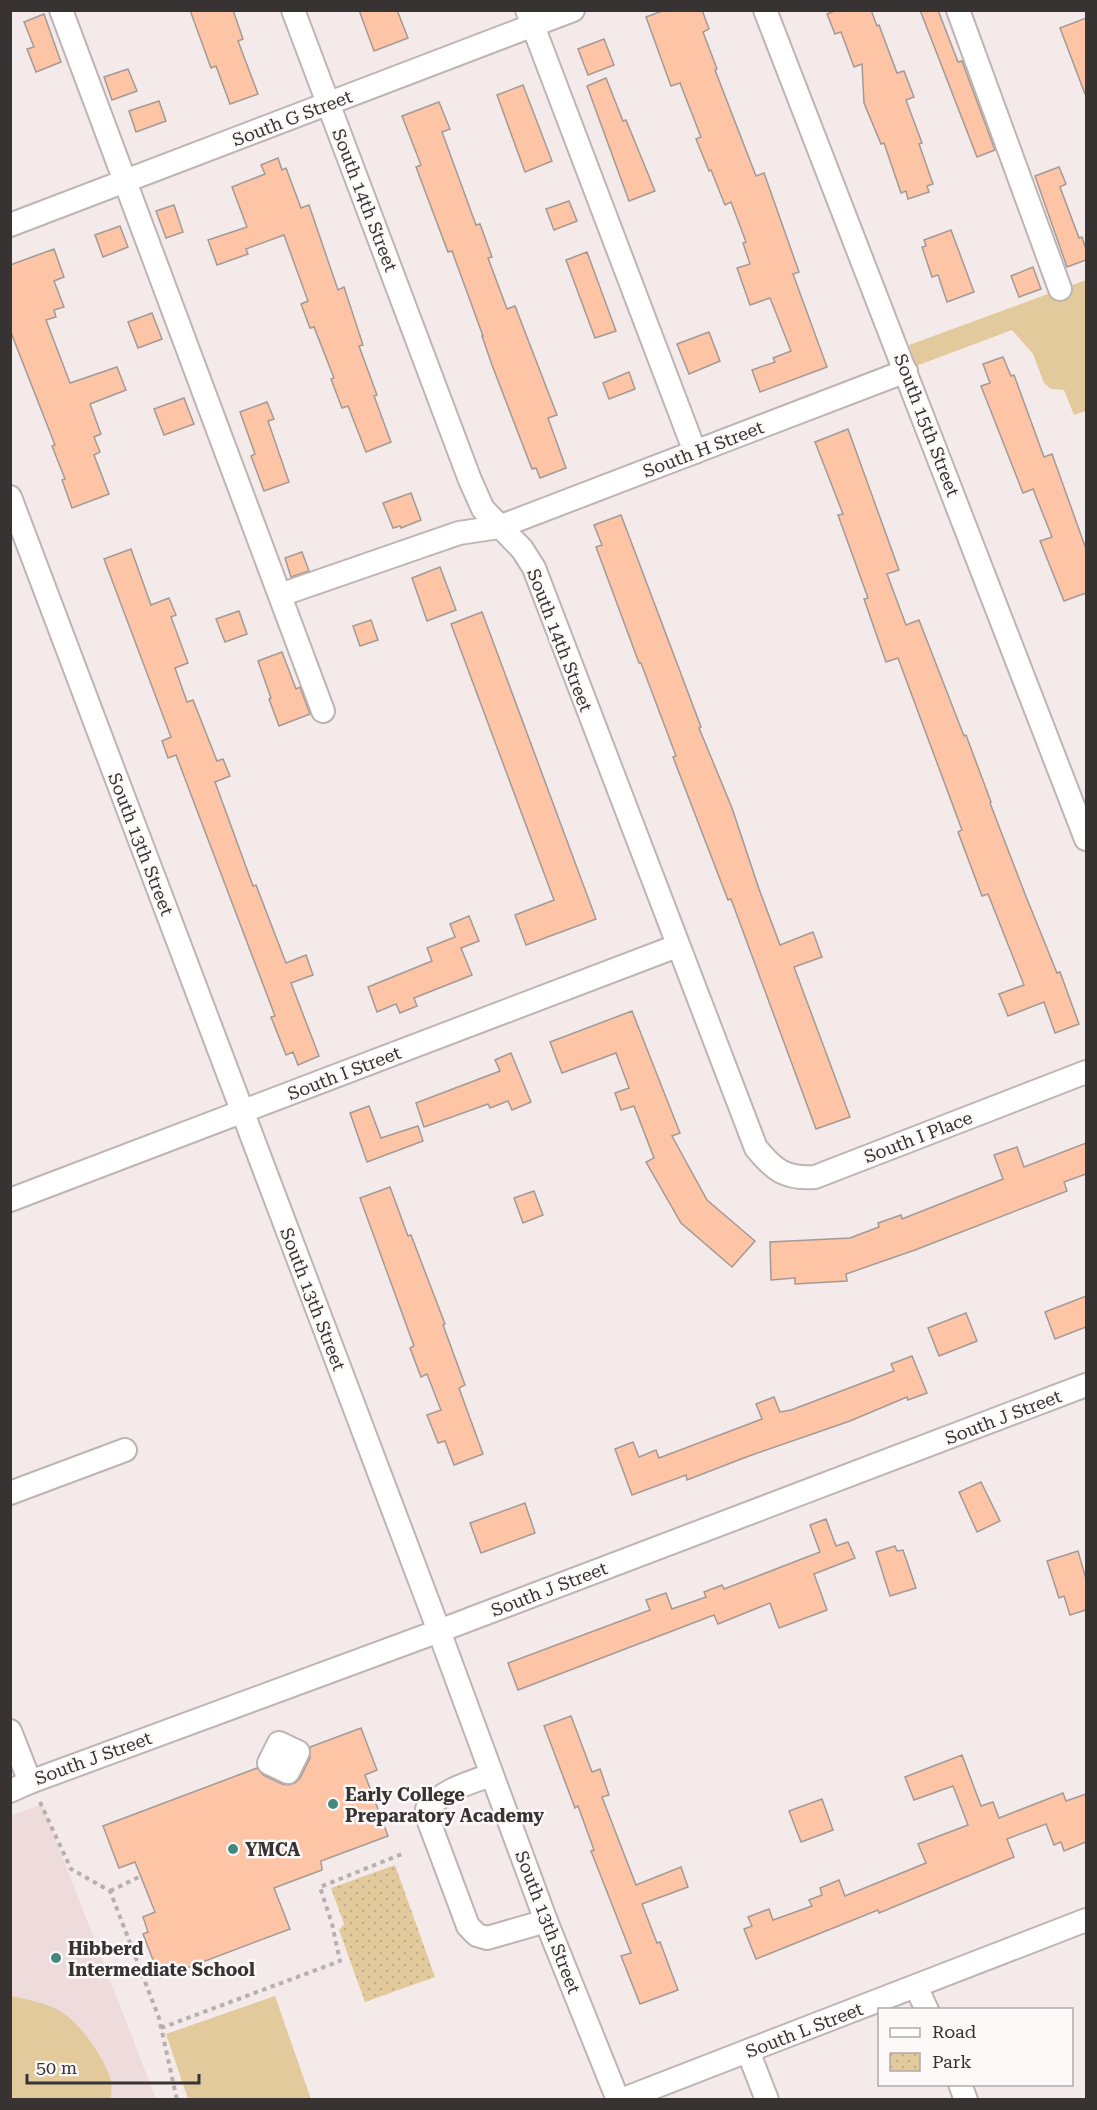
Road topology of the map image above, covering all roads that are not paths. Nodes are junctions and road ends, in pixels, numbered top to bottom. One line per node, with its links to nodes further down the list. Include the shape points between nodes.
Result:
1 (61, 10): 8 (street)
2 (293, 10): 7 (street, South 14th Street)
3 (573, 10): 6 (street, South G Street)
4 (765, 10): 11 (street, South 15th Street)
5 (958, 10): 10 (street)
6 (530, 18): 7 (street, South G Street); 12 (street)
7 (328, 104): 8 (street, South G Street); 14 (street, South 14th Street, via 470,480 483,509)
8 (126, 181): 9 (street, South G Street); 15 (street)
9 (10, 225)
10 (1060, 289)
11 (906, 371): 12 (street, South H Street); 17 (street, South 15th Street)
12 (695, 452): 14 (street, South H Street)
13 (10, 497): 20 (street, South 13th Street)
14 (499, 527): 15 (street, South H Street, via 459,532); 18 (street, South 14th Street, via 522,549 534,568)
15 (279, 595): 16 (street)
16 (323, 711)
17 (1086, 839)
18 (677, 946): 20 (street, South I Street); 21 (street, South 14th Street)
19 (1086, 1072): 21 (street, South I Place, via 815,1177 781,1173)
20 (242, 1112): 22 (street, South I Street); 26 (street, South 13th Street)
21 (756, 1148)
22 (10, 1200)
23 (1086, 1385): 26 (street, South J Street)
24 (126, 1450): 25 (street)
25 (10, 1493)
26 (439, 1631): 28 (street, South 13th Street); 29 (street, South J Street)
27 (10, 1731): 29 (street)
28 (491, 1775): 31 (street, South 13th Street); 31 (street, via 449,1791 428,1809 428,1819 468,1926 487,1938)
29 (20, 1786)
30 (1086, 1920): 32 (street, South L Street)
31 (546, 1921): 36 (street, South 13th Street)
32 (916, 1987): 33 (street); 34 (street, South L Street)
33 (926, 2008)
34 (748, 2051): 36 (street, South L Street); 37 (street)
35 (960, 2086): 38 (street)
36 (619, 2100)
37 (767, 2100)
38 (966, 2100)

